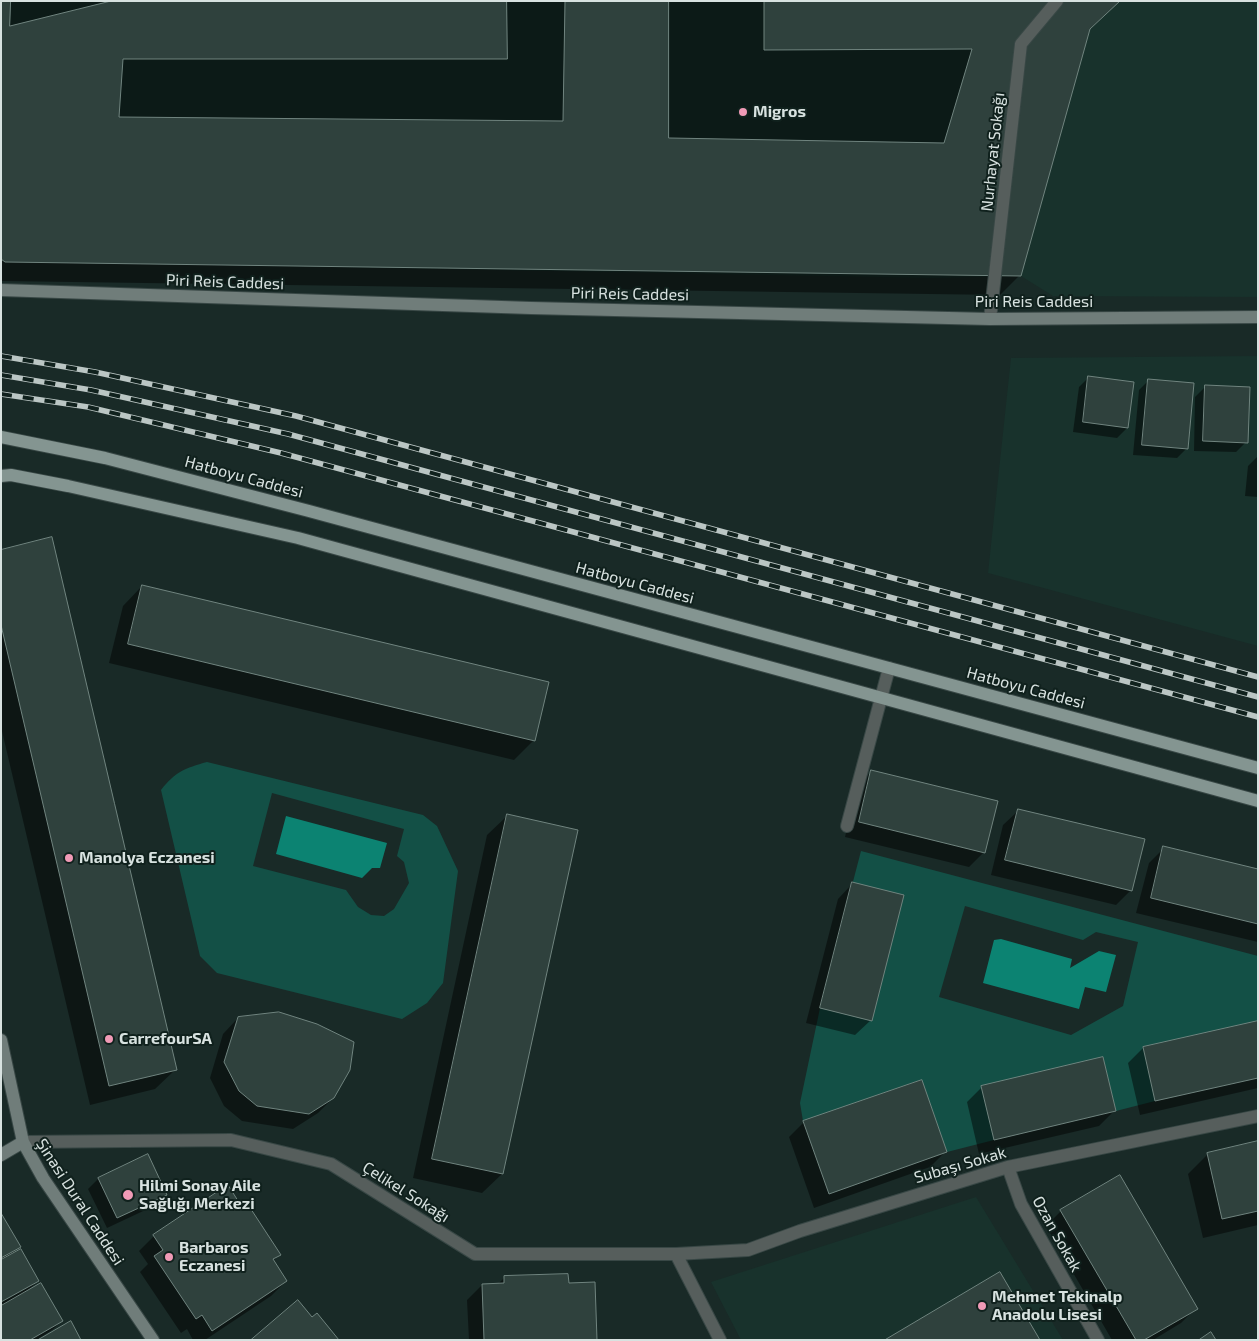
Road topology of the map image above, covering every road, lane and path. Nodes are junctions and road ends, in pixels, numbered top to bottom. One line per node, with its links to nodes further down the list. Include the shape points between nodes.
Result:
1 (1057, 1): 4 (street, Nurhayat Sokağı, via 1021,44)
2 (1, 290): 4 (street, Piri Reis Caddesi)
3 (1258, 317): 4 (street, Piri Reis Caddesi)
4 (990, 319)
5 (1, 437): 7 (main road, Hatboyu Caddesi, via 105,458)
6 (1, 476): 8 (main road, via 68,486 298,538)
7 (889, 668): 8 (street); 9 (main road, Hatboyu Caddesi)
8 (881, 698): 10 (main road); 11 (street)
9 (1258, 768)
10 (1258, 800)
11 (847, 826)
12 (1, 1040): 14 (street, Şinasi Dural Caddesi)
13 (1258, 1116): 16 (street, Subaşı Sokak)
14 (23, 1142): 15 (street); 17 (street, Çelikel Sokağı, via 231,1140 331,1164 475,1254); 18 (street, Şinasi Dural Caddesi, via 43,1178)
15 (1, 1155)
16 (1008, 1167): 17 (street, Subaşı Sokak, via 748,1250); 20 (street, Ozan Sokak, via 1021,1204)
17 (676, 1254): 19 (street)
18 (153, 1340)
19 (720, 1340)
20 (1098, 1340)

